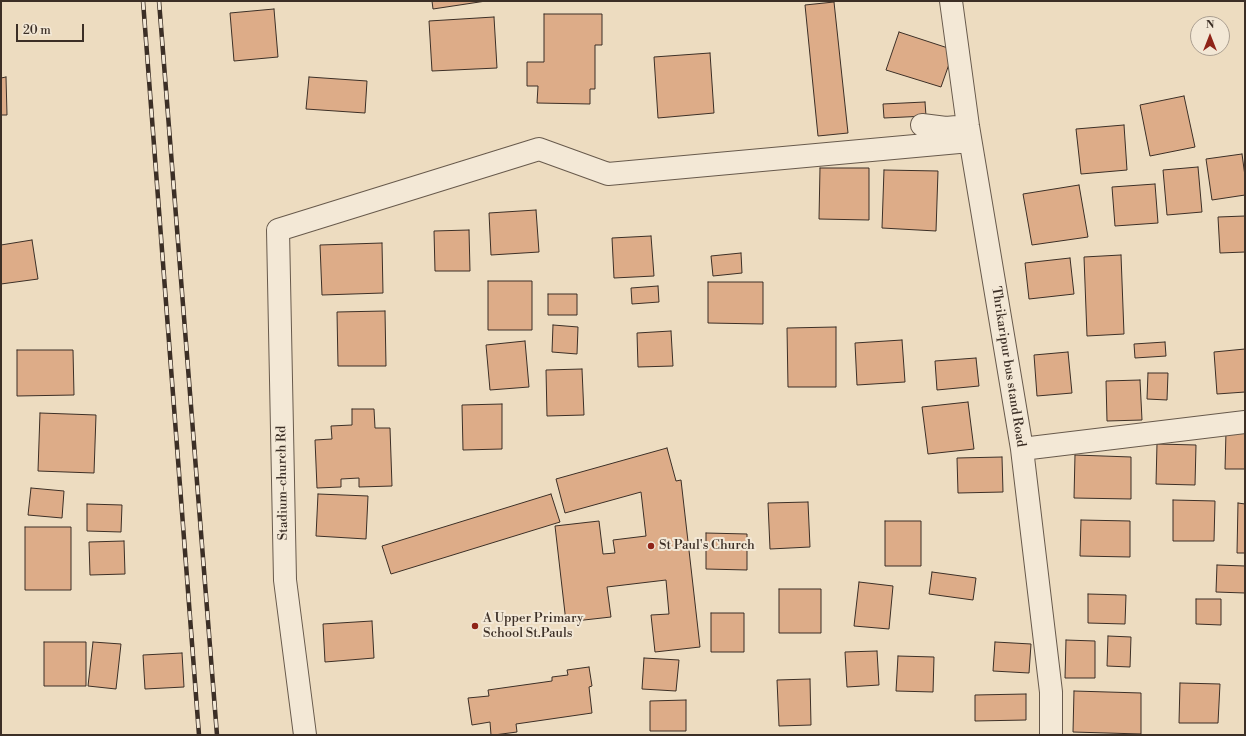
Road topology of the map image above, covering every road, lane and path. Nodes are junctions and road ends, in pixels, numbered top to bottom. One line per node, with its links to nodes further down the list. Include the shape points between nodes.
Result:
1 (951, 1): 3 (street, Thrikaripur bus stand Road)
2 (922, 125): 3 (street)
3 (969, 133): 5 (street, Thrikaripur bus stand Road); 6 (street, Stadium-church Rd, via 608,174 539,149 278,230 285,580)
4 (1245, 422): 5 (street)
5 (1022, 449): 7 (street, Thrikaripur bus stand Road, via 1051,692)
6 (305, 735)
7 (1051, 735)

